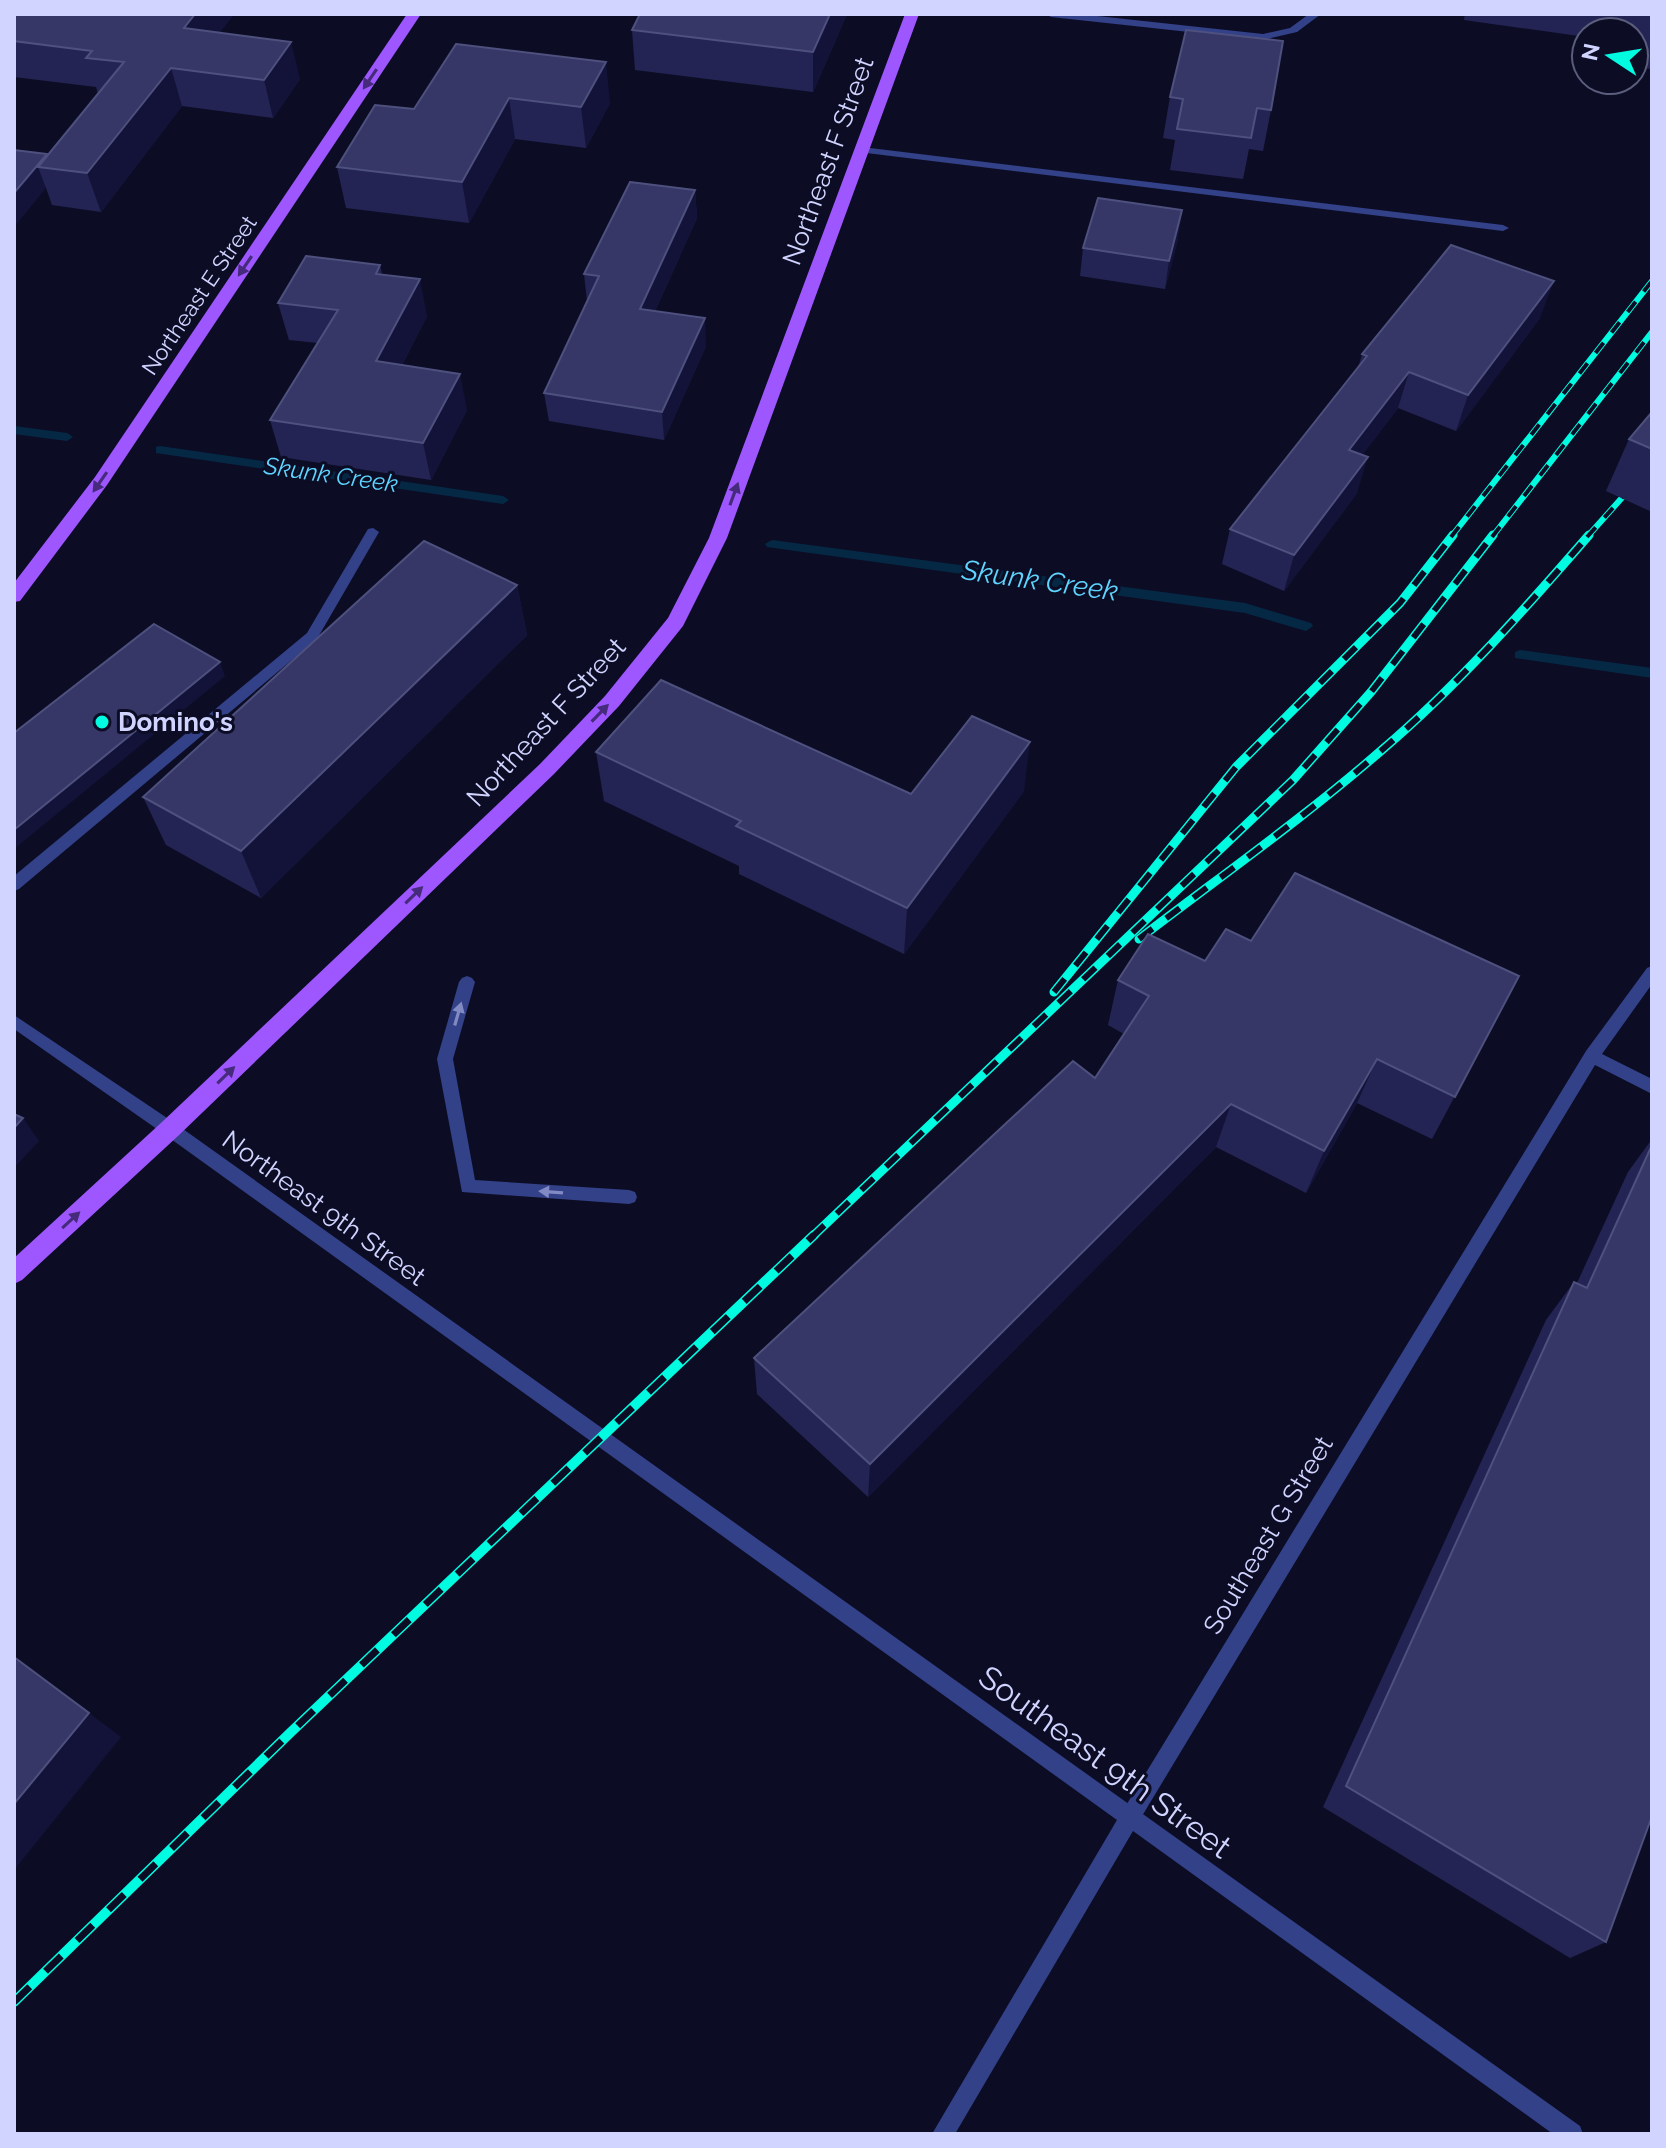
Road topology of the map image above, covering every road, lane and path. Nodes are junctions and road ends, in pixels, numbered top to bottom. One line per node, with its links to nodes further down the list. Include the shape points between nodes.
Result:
1 (414, 14): 8 (main road, Northeast E Street, one-way to 8, via 113,463)
2 (912, 14): 5 (main road, Northeast F Street)
3 (1051, 14): 4 (street, via 1263,37 1293,30)
4 (1316, 14)
5 (862, 150): 6 (street); 15 (main road, Northeast F Street, one-way to 5, via 547,769 612,701 676,621 718,538)
6 (1503, 228)
7 (373, 532): 9 (street, via 312,636)
8 (14, 596)
9 (14, 885)
10 (1652, 972): 13 (street, Southeast G Street)
11 (467, 982): 16 (street, one-way to 11, via 468,1187 445,1059)
12 (14, 1021): 15 (street, Northeast 9th Street)
13 (1592, 1056): 14 (street); 19 (street, Southeast G Street)
14 (1652, 1087)
15 (170, 1129): 17 (main road, Northeast F Street, one-way to 15); 18 (street, Northeast 9th Street)
16 (629, 1197)
17 (14, 1273)
18 (601, 1440): 19 (street, Southeast 9th Street)
19 (1129, 1819): 20 (street, Southeast 9th Street); 21 (street, Southeast G Street)
20 (1558, 2130)
21 (943, 2134)

